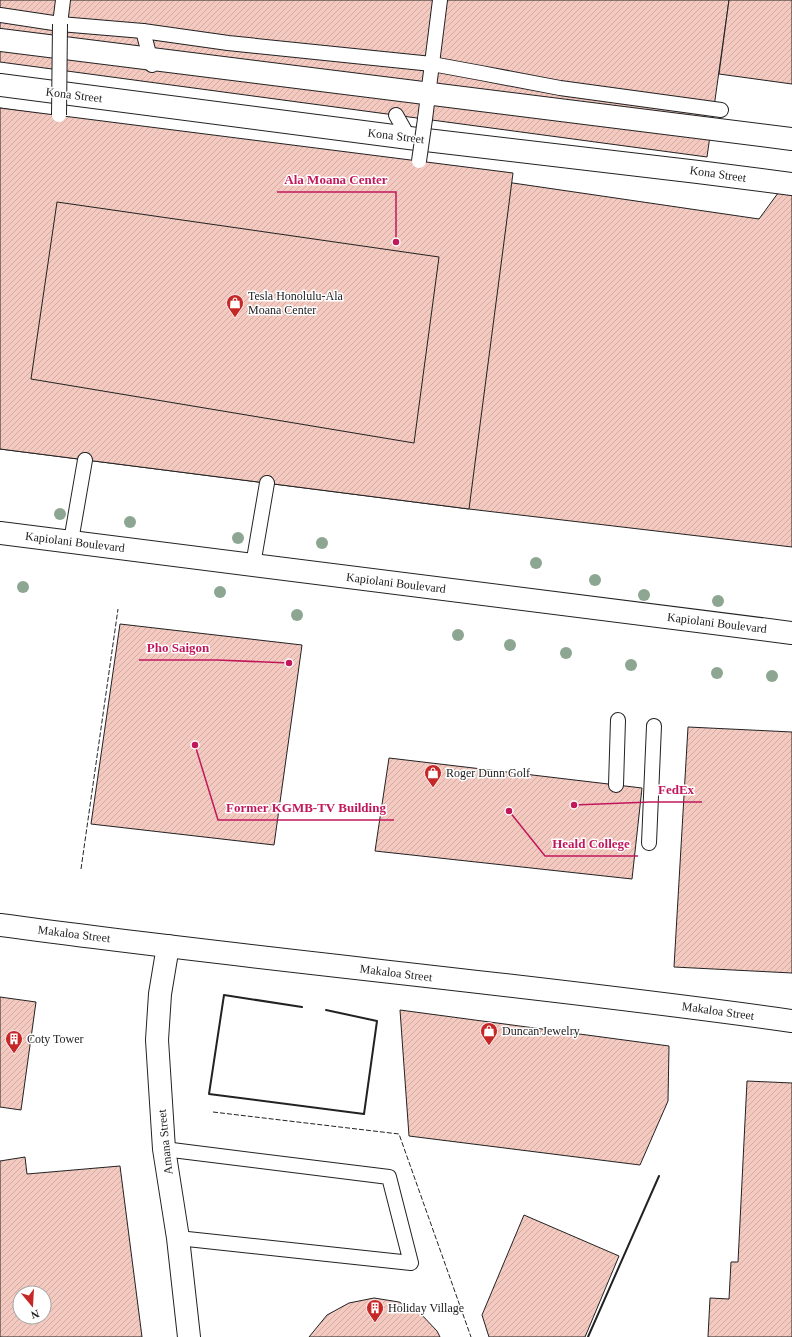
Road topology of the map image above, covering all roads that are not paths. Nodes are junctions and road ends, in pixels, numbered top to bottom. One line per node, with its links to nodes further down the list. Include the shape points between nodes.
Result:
1 (63, 0): 4 (lane)
2 (440, 0): 7 (lane)
3 (0, 15): 4 (lane)
4 (60, 24): 5 (lane); 11 (lane, bridge)
5 (143, 31): 7 (lane, via 228,43); 9 (lane, via 153,65)
6 (0, 40): 14 (street)
7 (432, 64): 10 (lane, via 560,88); 15 (lane, bridge)
8 (0, 85): 13 (street, Kona Street)
9 (327, 90)
10 (721, 110)
11 (59, 115)
12 (396, 115): 13 (lane)
13 (409, 138): 16 (street, Kona Street)
14 (792, 139)
15 (419, 161)
16 (792, 184)
17 (85, 460): 20 (lane)
18 (267, 483): 21 (lane)
19 (0, 533): 20 (street, Kapiolani Boulevard)
20 (71, 541): 21 (street, Kapiolani Boulevard)
21 (253, 565): 22 (street, Kapiolani Boulevard)
22 (792, 633)
23 (618, 720): 25 (lane)
24 (654, 726): 26 (lane)
25 (616, 785)
26 (649, 843)
27 (0, 925): 28 (street, Makaloa Street)
28 (168, 946): 29 (street, Makaloa Street, via 677,1005); 30 (street, Amana Street, via 160,994 157,1040)
29 (792, 1021)
30 (164, 1149): 31 (street, Amana Street); 31 (lane, via 389,1176 411,1263)
31 (178, 1238): 32 (street, Amana Street)
32 (189, 1337)

